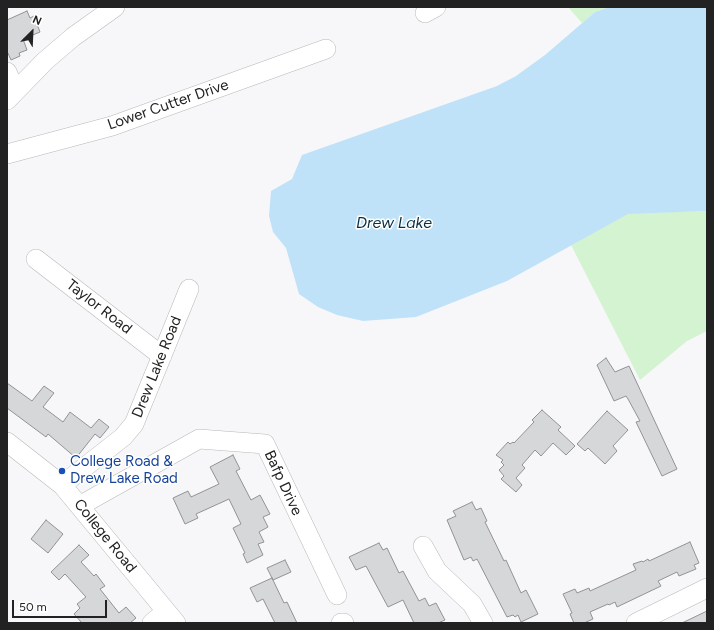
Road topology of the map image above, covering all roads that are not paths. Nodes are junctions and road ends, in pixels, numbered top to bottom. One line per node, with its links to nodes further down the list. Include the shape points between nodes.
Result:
1 (115, 7): 4 (street, via 73,37)
2 (326, 49): 5 (street, Lower Cutter Drive, via 112,126)
3 (7, 72): 4 (street)
4 (11, 95)
5 (7, 154)
6 (36, 258): 8 (street, Taylor Road)
7 (189, 289): 8 (street, Drew Lake Road)
8 (162, 356): 10 (street, Drew Lake Road, via 134,424 123,437)
9 (7, 442): 10 (street, College Road)
10 (62, 485): 11 (street, College Road)
11 (80, 505): 14 (street, Bafp Drive, via 199,438 265,444); 15 (street, College Road)
12 (423, 546): 19 (street, via 437,571 472,604)
13 (707, 588): 16 (street)
14 (337, 595)
15 (165, 619)
16 (656, 619): 20 (street)
17 (340, 623): 18 (street)
18 (344, 623)
19 (483, 623)
20 (636, 623)

